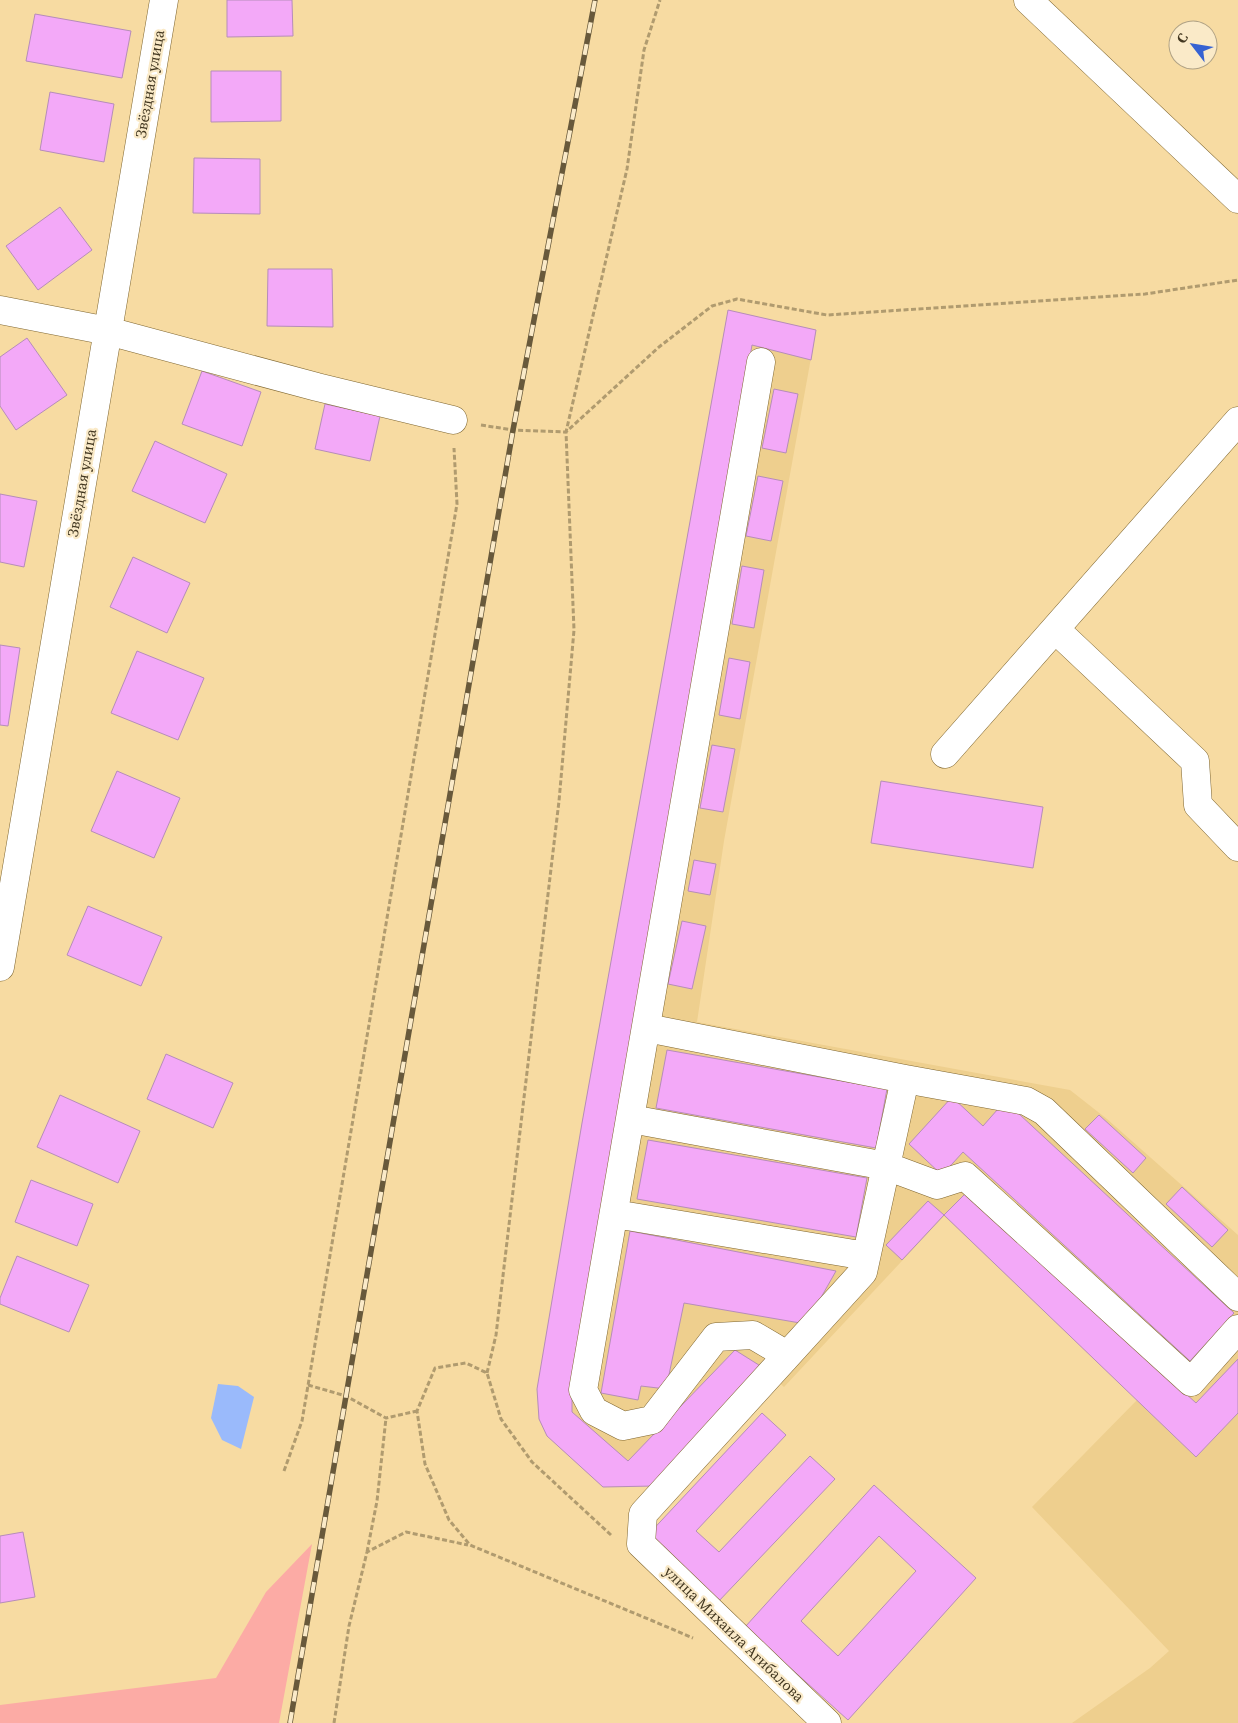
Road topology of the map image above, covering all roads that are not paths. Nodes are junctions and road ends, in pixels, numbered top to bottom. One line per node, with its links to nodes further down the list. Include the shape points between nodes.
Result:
1 (164, 0): 5 (street, Звёздная улица)
2 (1028, 0): 3 (street)
3 (1238, 199)
4 (0, 310): 5 (street)
5 (108, 331): 7 (street); 12 (street, Звёздная улица)
6 (761, 362): 13 (street)
7 (453, 420)
8 (1238, 421): 9 (street)
9 (1055, 629): 10 (street); 11 (street, via 1195,761 1198,805)
10 (945, 754)
11 (1238, 847)
12 (0, 967)
13 (646, 1028): 14 (street); 15 (street)
14 (905, 1079): 16 (street); 19 (street, via 1026,1101 1044,1111)
15 (631, 1119): 16 (street); 17 (street)
16 (886, 1166): 18 (street); 20 (street, via 937,1185 965,1176 1192,1382)
17 (614, 1214): 18 (street); 21 (street, via 583,1390 594,1411 622,1426 652,1420 716,1337 753,1335)
18 (866, 1256): 21 (street, via 863,1272)
19 (1238, 1297)
20 (1238, 1329)
21 (787, 1356): 22 (street, улица Михаила Агибалова, via 643,1514 641,1544)
22 (827, 1723)

